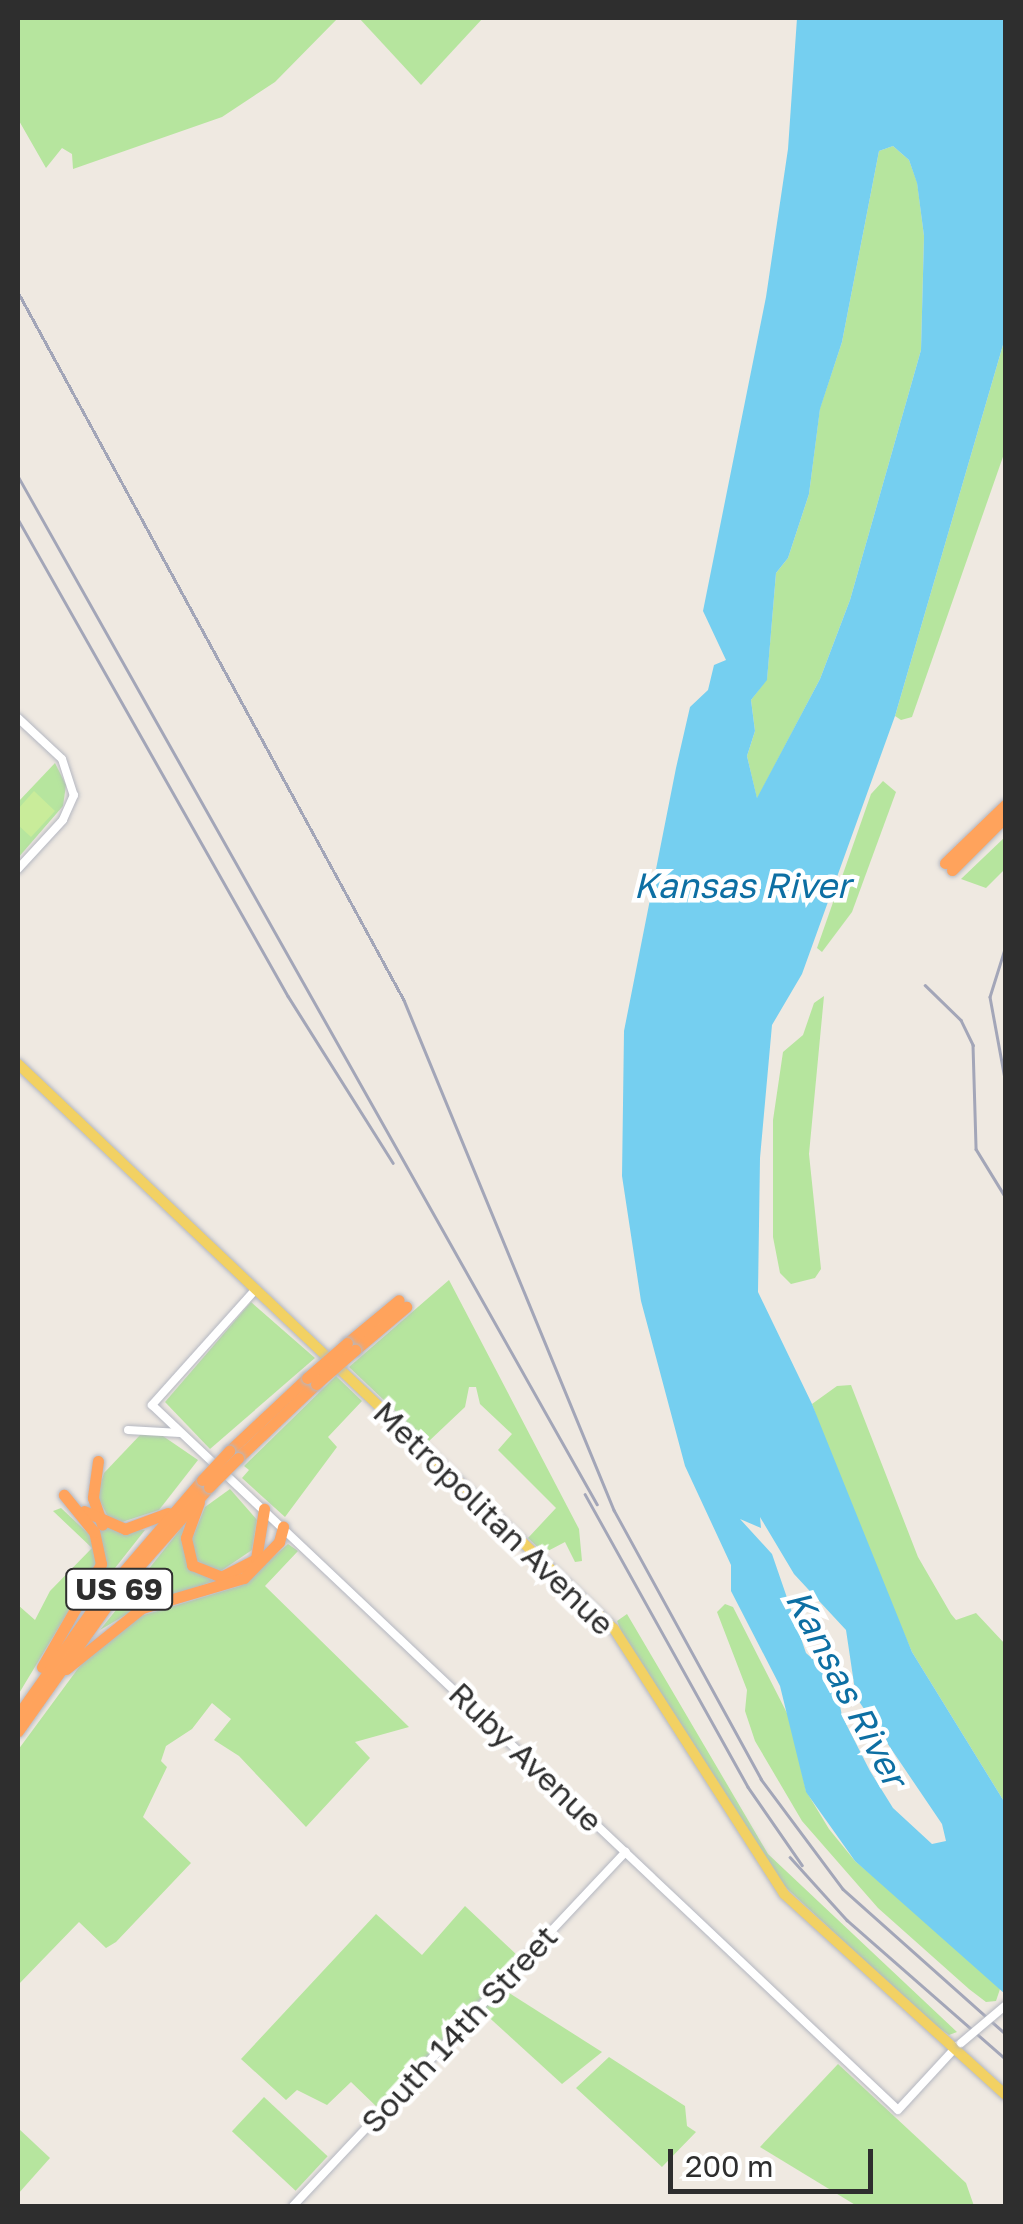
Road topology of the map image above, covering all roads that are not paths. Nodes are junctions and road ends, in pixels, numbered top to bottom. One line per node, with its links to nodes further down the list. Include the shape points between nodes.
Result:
1 (18, 718): 4 (street, via 62,759 74,795 63,820)
2 (1006, 804): 3 (highway, via 948,867)
3 (1006, 816)
4 (18, 869)
5 (18, 1064): 6 (main road, Metropolitan Avenue)
6 (256, 1288): 9 (street, Ruby Avenue, via 152,1405); 23 (main road, Metropolitan Avenue, via 614,1629 784,1894)
7 (402, 1303): 11 (highway, US 69, bridge, via 311,1381)
8 (128, 1430): 9 (street)
9 (184, 1434): 13 (street, Ruby Avenue)
10 (98, 1462): 14 (highway, via 93,1498)
11 (204, 1488): 12 (highway, US 69); 16 (highway, via 186,1538 192,1564 221,1578); 17 (highway, US 69)
12 (176, 1509): 14 (highway, via 125,1528); 18 (highway, US 69)
13 (264, 1509): 15 (street, Ruby Avenue); 16 (highway)
14 (102, 1524): 18 (highway, via 64,1495 94,1532 101,1564)
15 (283, 1527): 16 (highway); 17 (highway, via 279,1542 244,1578 142,1608); 21 (street, Ruby Avenue)
16 (256, 1559)
17 (45, 1689): 20 (highway, US 69)
18 (29, 1697): 19 (highway, US 69)
19 (18, 1715)
20 (18, 1731)
21 (626, 1852): 23 (street, Ruby Avenue, via 898,2110); 25 (street, South 14th Street)
22 (1006, 2005): 23 (street, bridge)
23 (957, 2046): 24 (main road, Metropolitan Avenue)
24 (1006, 2095)
25 (293, 2206)

